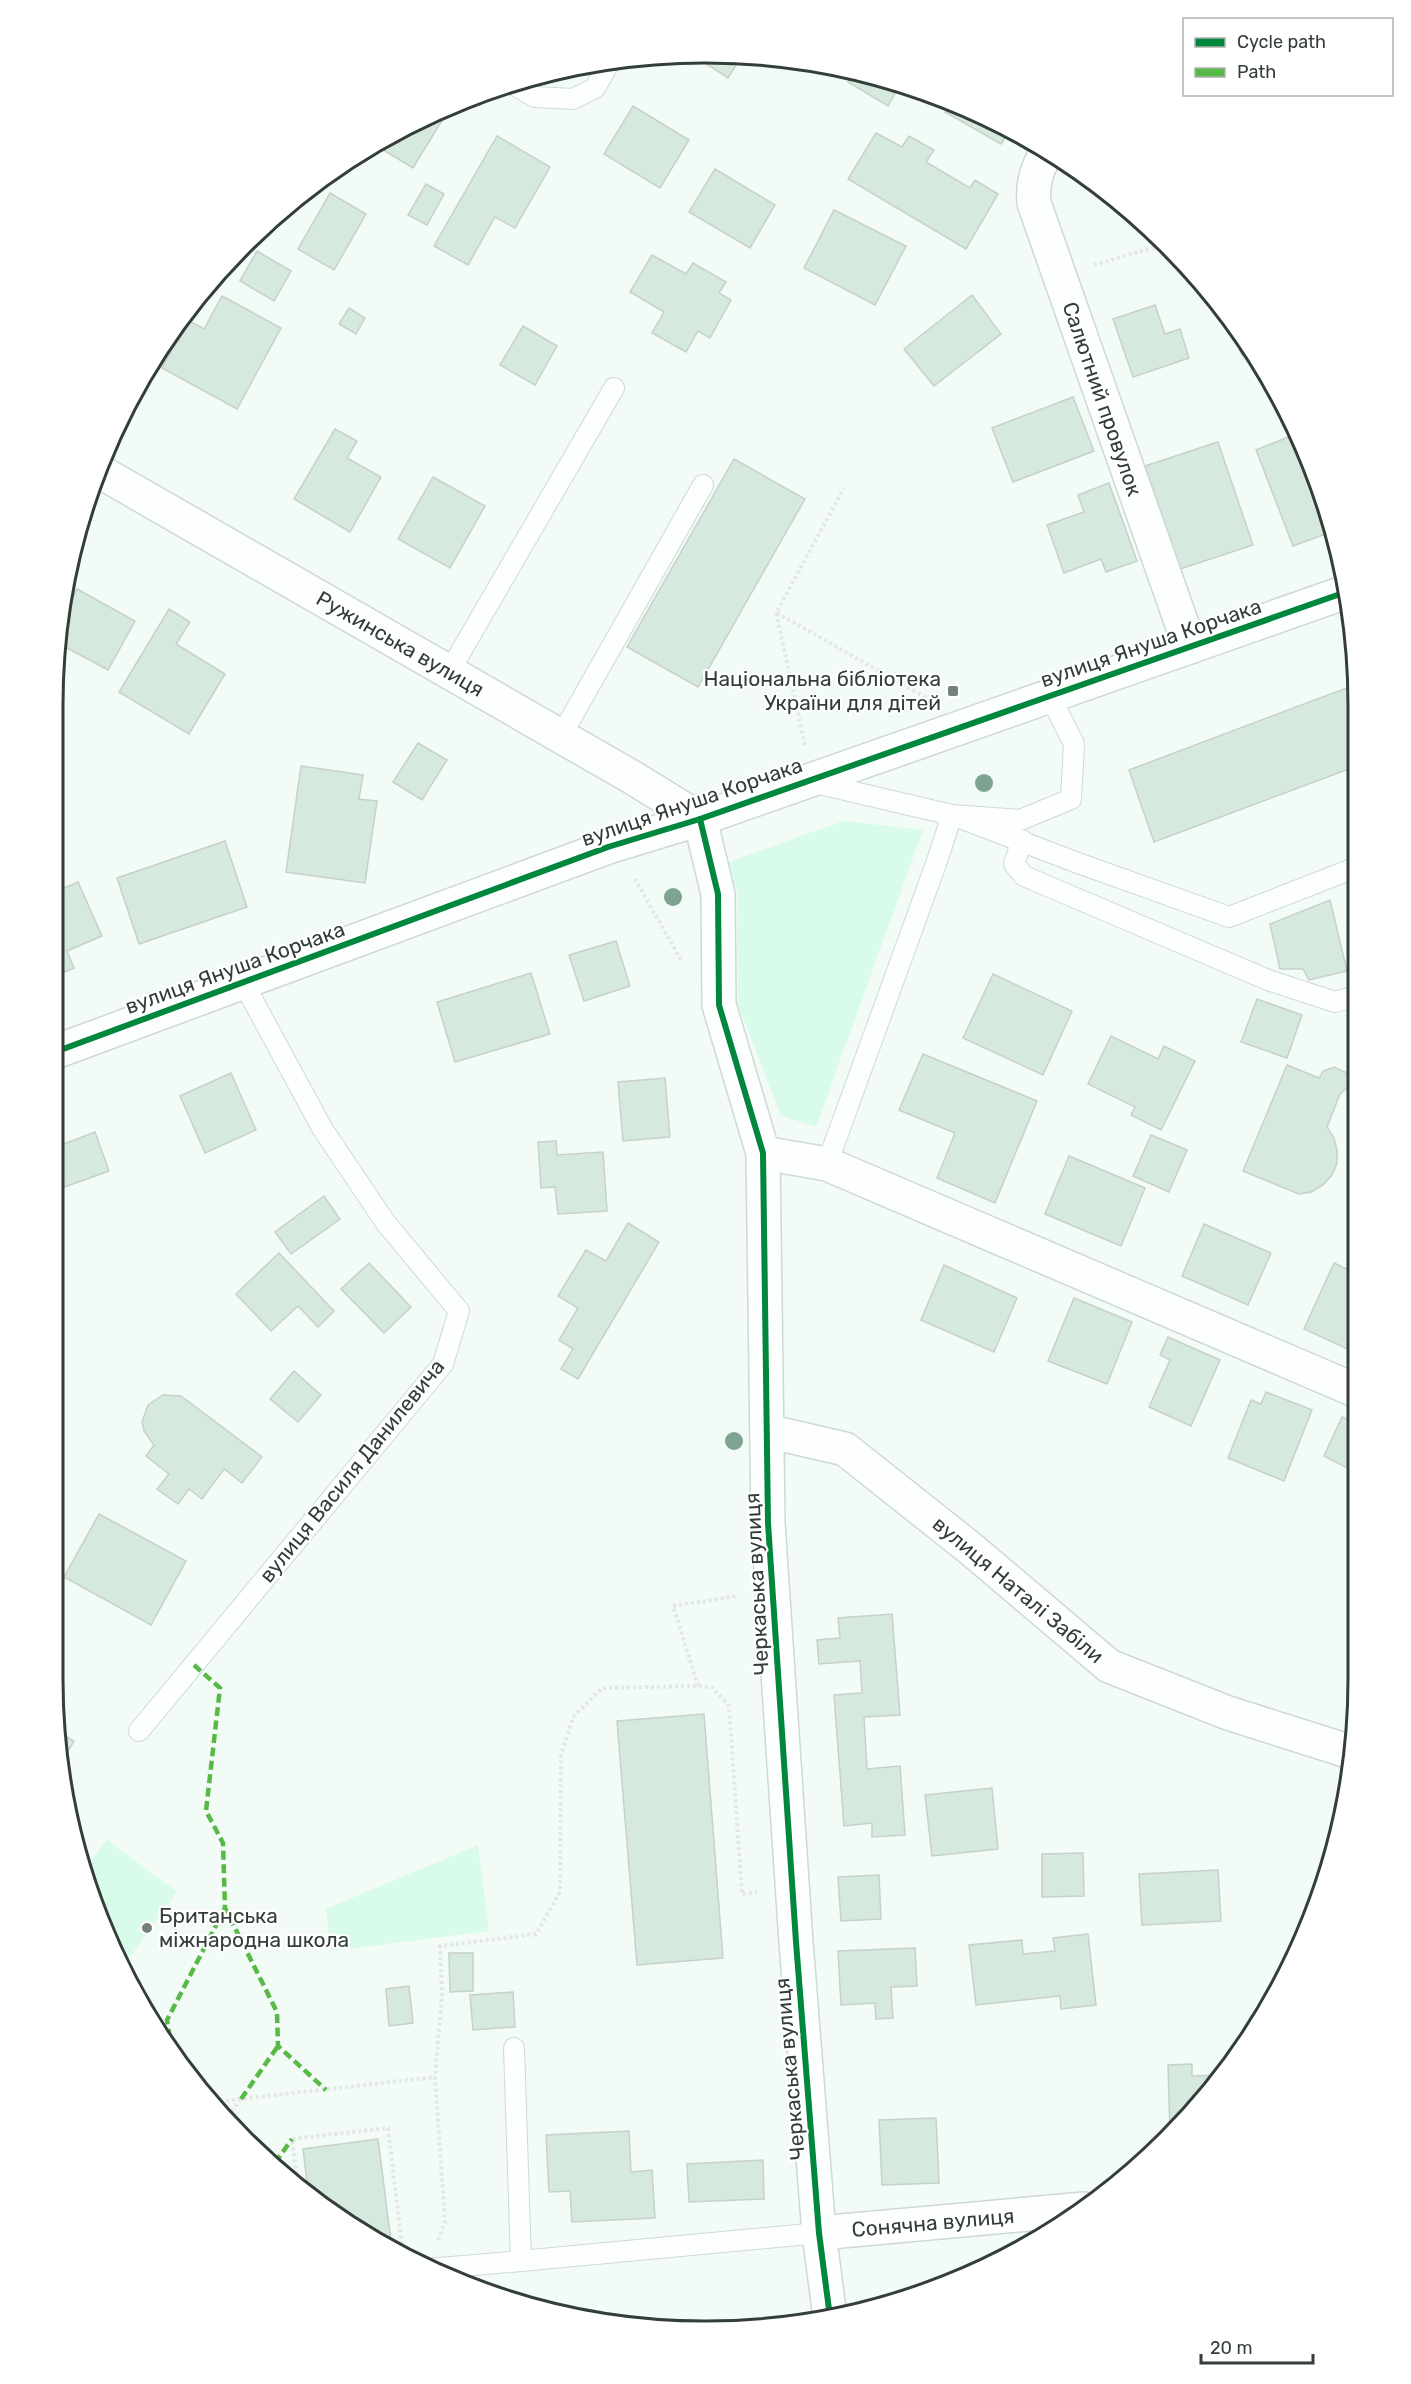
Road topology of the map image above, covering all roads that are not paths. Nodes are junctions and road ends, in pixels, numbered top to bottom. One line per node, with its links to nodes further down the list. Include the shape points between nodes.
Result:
1 (605, 71): 2 (lane, via 595,88 573,99 535,97)
2 (523, 90)
3 (1043, 159): 8 (street, Салютний провулок, via 1033,187 1034,203)
4 (614, 388): 9 (lane)
5 (106, 475): 9 (street, Ружинська вулиця)
6 (703, 484): 11 (lane)
7 (1338, 595): 8 (street, вулиця Януша Корчака)
8 (1190, 647): 10 (street, вулиця Януша Корчака)
9 (449, 672): 11 (street, Ружинська вулиця)
10 (1050, 696): 12 (street, вулиця Януша Корчака); 13 (lane, via 1074,744 1071,799 1020,820)
11 (561, 736): 14 (street, Ружинська вулиця)
12 (808, 781): 13 (lane); 14 (street, вулиця Януша Корчака)
13 (952, 815): 15 (lane); 21 (lane)
14 (700, 819): 17 (street, вулиця Януша Корчака, via 608,847); 20 (street, Черкаська вулиця, via 718,894 719,1005)
15 (1022, 840): 16 (lane, via 1229,917); 18 (lane, via 1014,864 1024,876 1268,980 1335,1002)
16 (1348, 871)
17 (244, 984): 19 (street, вулиця Януша Корчака); 24 (lane, вулиця Василя Данилевича, via 329,1138 385,1222 459,1311 443,1364)
18 (1348, 998)
19 (63, 1049)
20 (764, 1153): 21 (street); 23 (street, Черкаська вулиця)
21 (827, 1164): 22 (street)
22 (1348, 1387)
23 (767, 1431): 25 (street, вулиця Наталі Забіли, via 845,1449 1109,1666 1228,1713); 28 (street, Черкаська вулиця, via 768,1523)
24 (139, 1731)
25 (1344, 1750)
26 (514, 2048): 29 (lane)
27 (1065, 2211): 28 (street, Сонячна вулиця)
28 (819, 2233): 29 (lane); 31 (street, Черкаська вулиця)
29 (521, 2261): 30 (lane)
30 (449, 2267)
31 (829, 2309)

